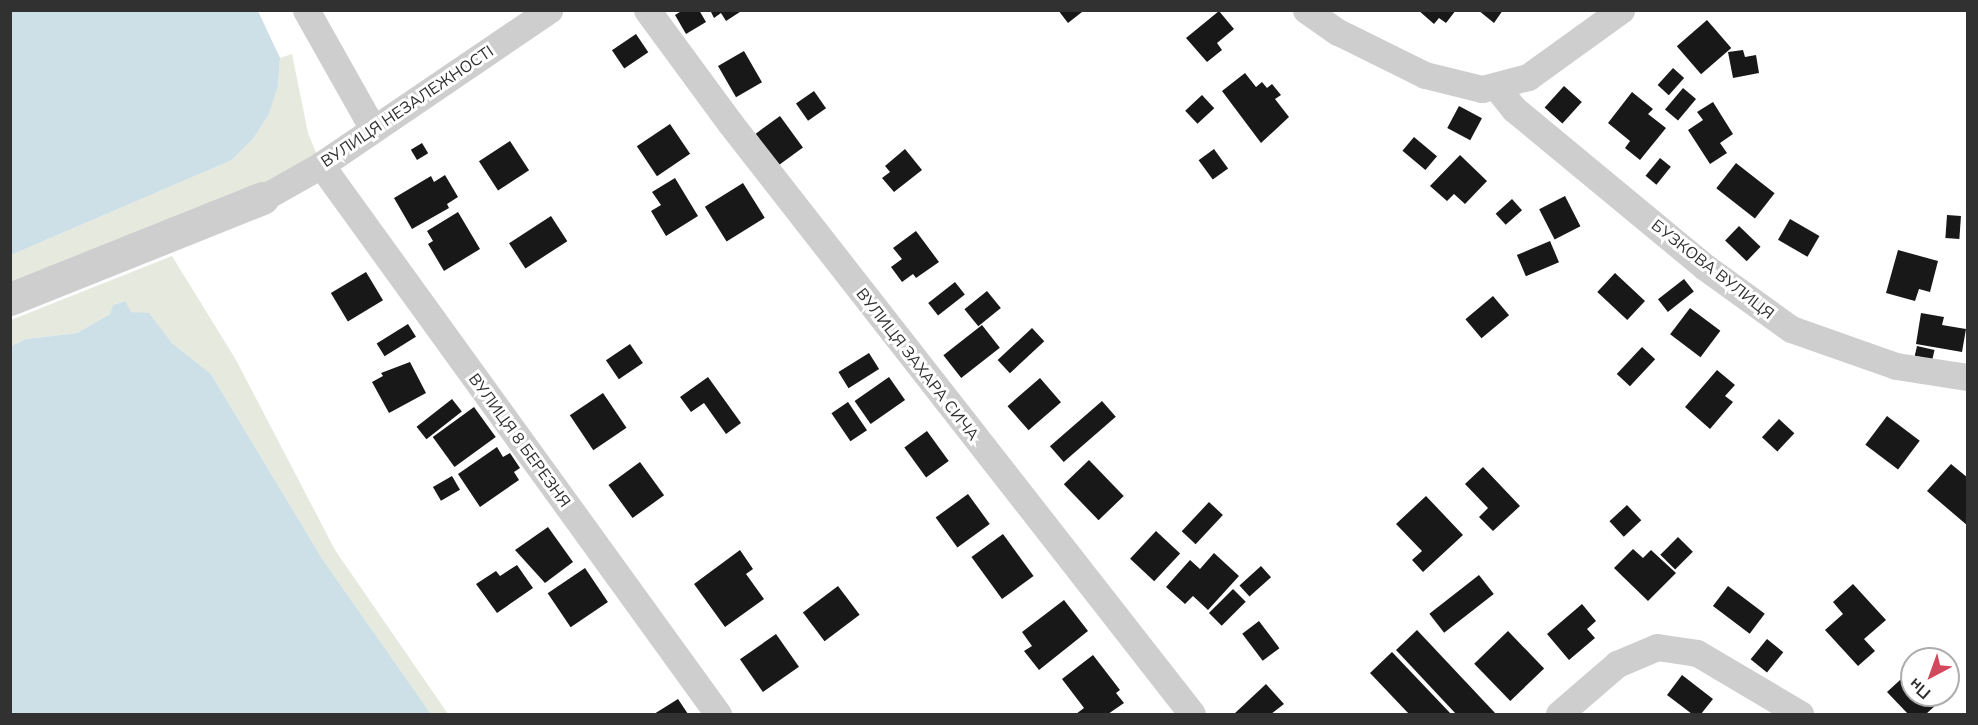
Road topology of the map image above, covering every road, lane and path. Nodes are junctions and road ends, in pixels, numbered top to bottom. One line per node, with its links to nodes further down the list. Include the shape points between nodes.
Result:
1 (306, 10): 7 (street)
2 (549, 10): 7 (street, ВУЛИЦЯ НЕЗАЛЕЖНОСТІ)
3 (647, 10): 13 (street, ВУЛИЦЯ ЗАХАРА СИЧА, via 730,123)
4 (1306, 10): 6 (street, via 1338,32 1425,75 1466,88)
5 (1621, 10): 6 (street, via 1528,77)
6 (1497, 88): 11 (street, БУЗКОВА ВУЛИЦЯ, via 1514,109 1705,267 1791,329 1896,366)
7 (373, 129): 8 (street, ВУЛИЦЯ НЕЗАЛЕЖНОСТІ)
8 (321, 165): 9 (street, ВУЛИЦЯ НЕЗАЛЕЖНОСТІ); 12 (street, ВУЛИЦЯ 8 БЕРЕЗНЯ)
9 (264, 198): 10 (street)
10 (10, 299)
11 (1968, 377)
12 (718, 714)
13 (1192, 714)
14 (1559, 714): 15 (street, via 1617,664 1657,647 1696,652)
15 (1800, 714)

